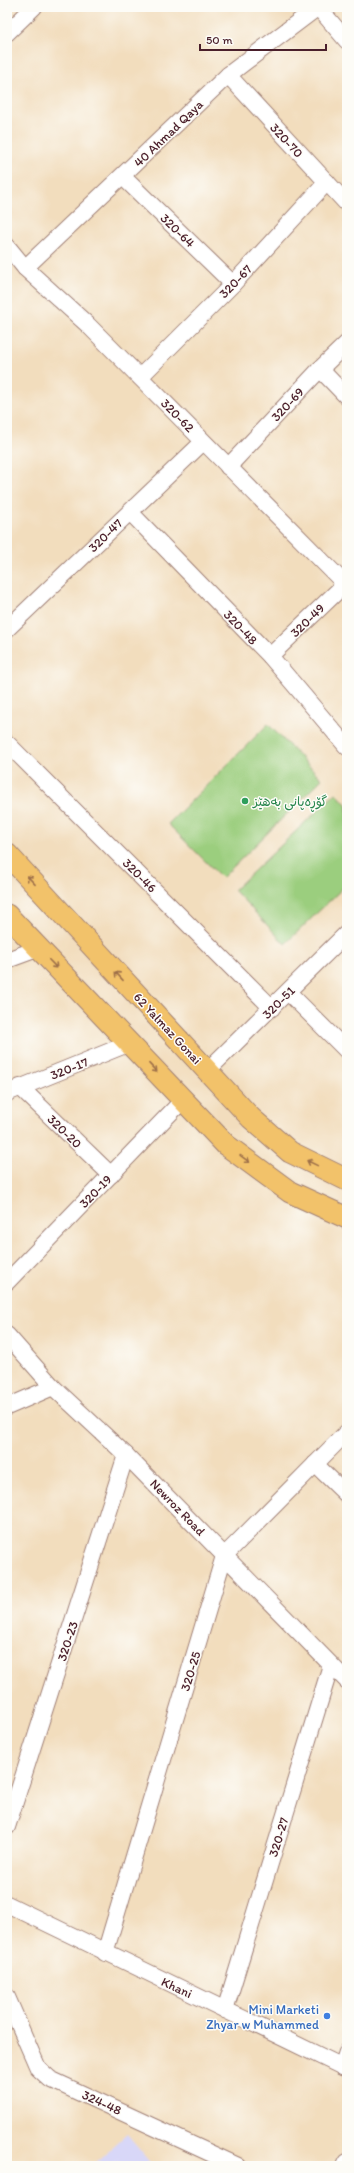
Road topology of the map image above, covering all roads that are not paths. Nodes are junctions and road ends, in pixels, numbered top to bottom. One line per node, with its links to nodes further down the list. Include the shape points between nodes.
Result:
1 (34, 7): 3 (street)
2 (318, 7): 4 (street); 5 (street, 40 Ahmad Qaya)
3 (7, 33)
4 (347, 41)
5 (228, 75): 6 (street, 40 Ahmad Qaya); 7 (street, 320-70)
6 (123, 177): 10 (street, 40 Ahmad Qaya); 11 (street, 320-64)
7 (326, 182): 8 (street, 320-70); 11 (street, 320-67)
8 (347, 204)
9 (7, 246): 10 (street, 320-62)
10 (25, 268): 14 (street, 320-62)
11 (233, 284): 14 (street, 320-67)
12 (347, 342): 13 (street, 320-69)
13 (320, 369): 15 (street); 17 (street, 320-69)
14 (140, 377): 16 (street, 320-62)
15 (347, 397)
16 (203, 442): 17 (street, 320-62); 18 (street, 320-47)
17 (228, 467): 19 (street, 320-62)
18 (130, 512): 20 (street, 320-47); 21 (street, 320-48)
19 (346, 585): 21 (street, 320-49)
20 (7, 629)
21 (270, 656): 23 (street, 320-48)
22 (7, 743): 30 (street, 320-46)
23 (347, 747)
24 (7, 854): 33 (main road, 62 Yalmaz Gonai, one-way to 24)
25 (7, 915): 27 (main road)
26 (347, 932): 29 (street, 320-51)
27 (37, 949): 28 (street); 31 (main road, one-way to 31)
28 (7, 960)
29 (288, 992): 30 (street, 320-51); 32 (street)
30 (272, 1008): 33 (street, 320-51)
31 (130, 1044): 34 (street, 320-17); 35 (main road, one-way to 35)
32 (347, 1052)
33 (207, 1071): 37 (main road, 62 Yalmaz Gonai, one-way to 33, via 290,1152 250,1118)
34 (14, 1090): 36 (street, 320-20)
35 (183, 1100): 36 (street, 320-19); 38 (main road, one-way to 38, via 226,1145 290,1192)
36 (111, 1176): 39 (street, 320-19)
37 (347, 1180)
38 (347, 1218)
39 (7, 1282)
40 (7, 1335): 41 (street, Newroz Road)
41 (53, 1387): 42 (street); 44 (street, Newroz Road)
42 (7, 1407)
43 (347, 1432): 45 (street, 320-25)
44 (126, 1455): 47 (street, Newroz Road); 49 (street, 320-23)
45 (315, 1464): 46 (street); 47 (street, 320-25)
46 (347, 1495)
47 (224, 1556): 48 (street, Newroz Road); 51 (street, 320-25)
48 (341, 1672): 53 (street, 320-27)
49 (7, 1827)
50 (7, 1904): 51 (street, Khani)
51 (105, 1953): 53 (street, Khani)
52 (7, 1997): 56 (street, 324-48, via 38,2068 50,2079)
53 (225, 2010): 54 (street, Khani)
54 (345, 2063)
55 (347, 2162): 57 (street)
56 (238, 2166)
57 (345, 2166)

